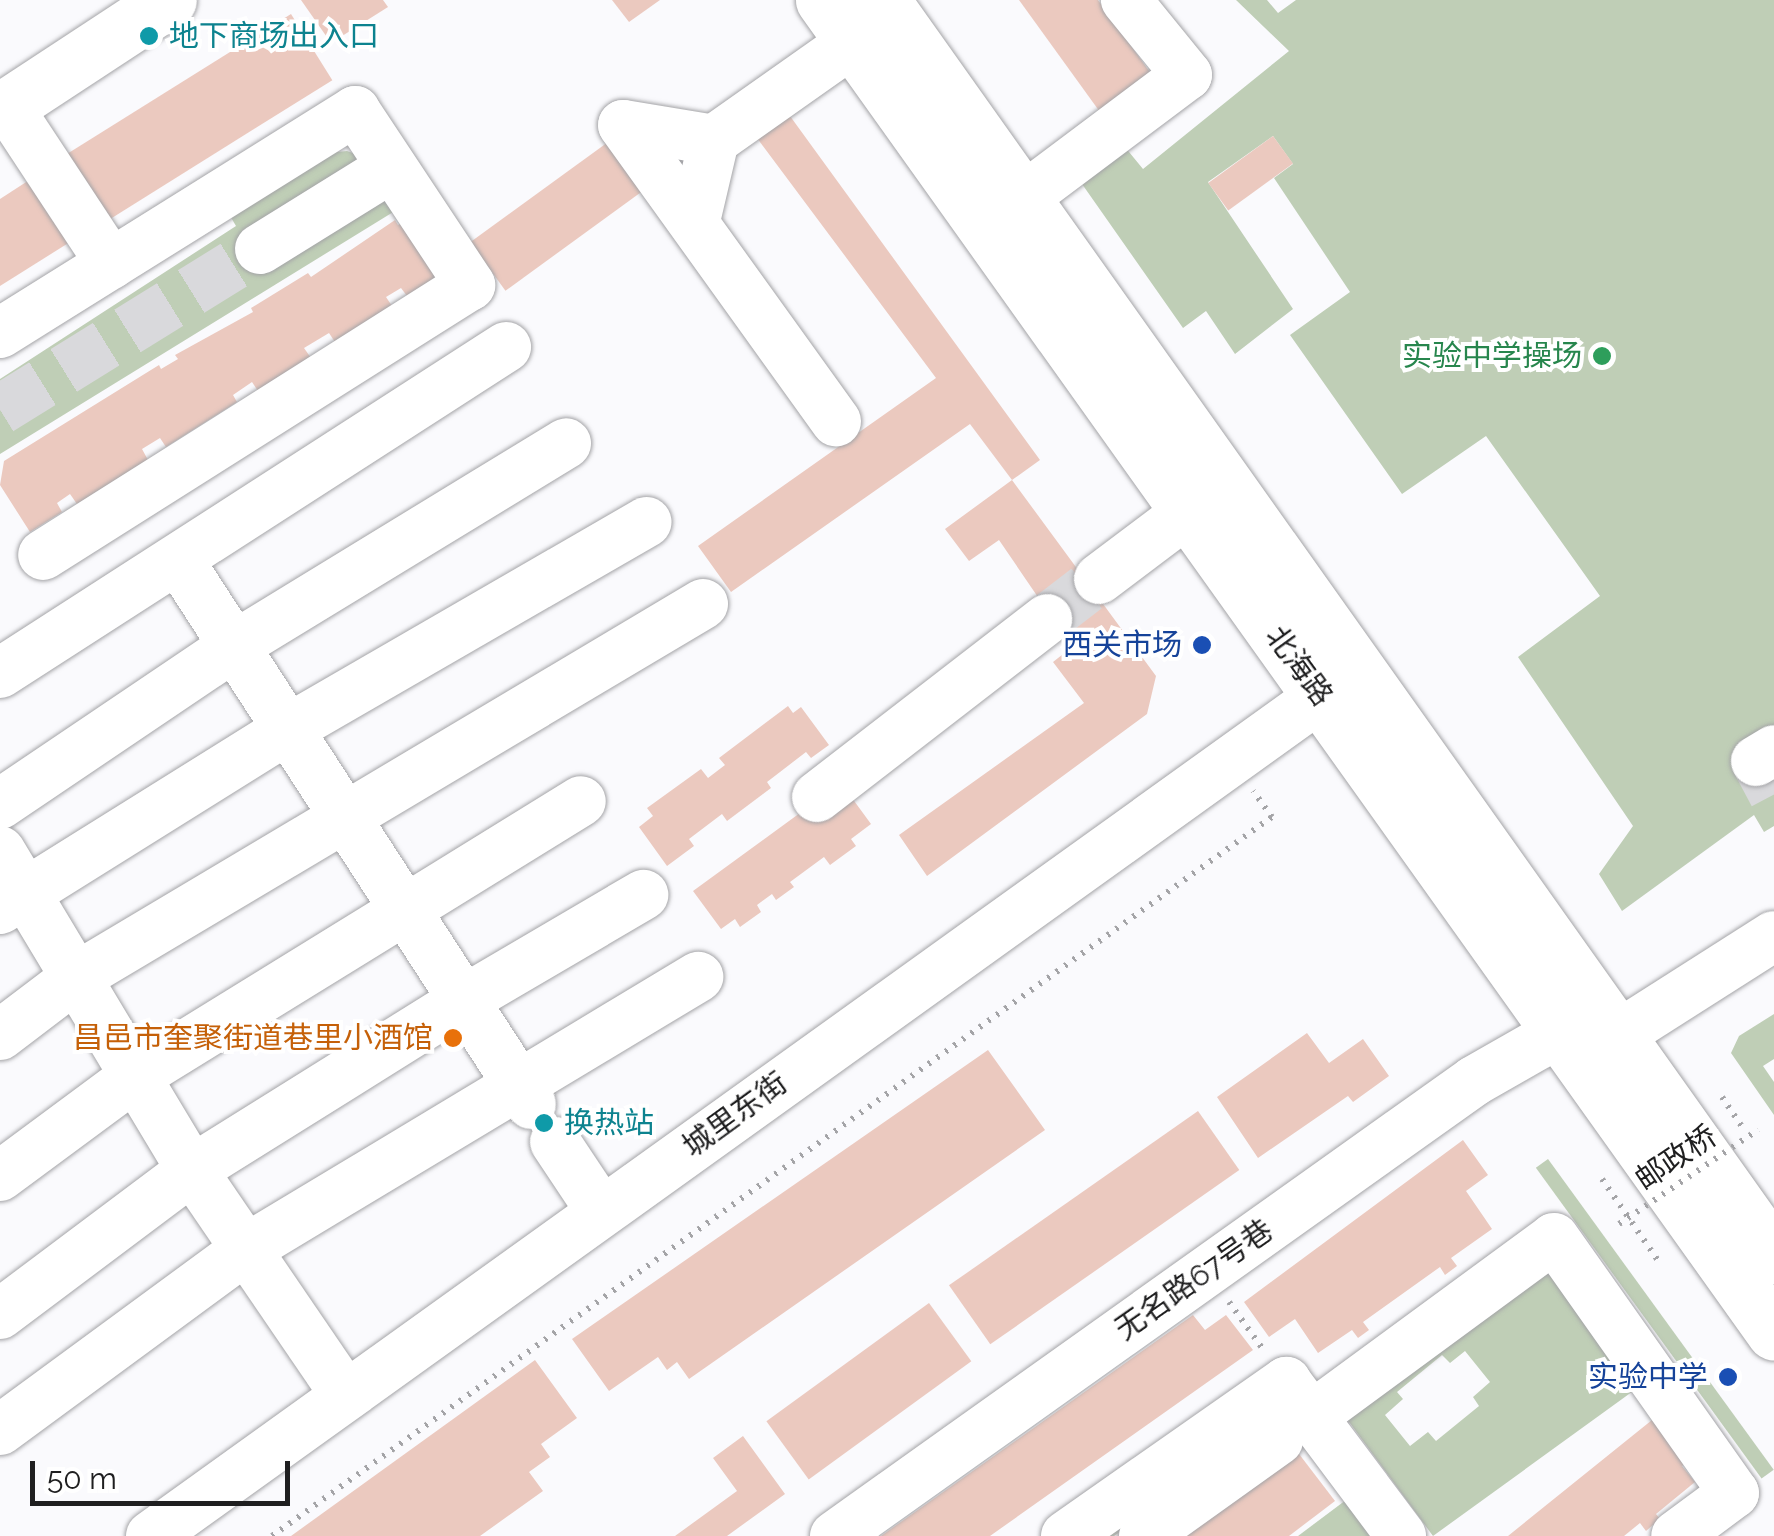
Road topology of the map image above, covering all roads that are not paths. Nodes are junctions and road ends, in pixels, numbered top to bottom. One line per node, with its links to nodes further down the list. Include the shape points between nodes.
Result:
1 (169, 0): 4 (main road)
2 (1126, 0): 7 (street, via 1187,75)
3 (853, 14): 5 (street); 7 (main road, 北海路); 15 (main road, 北海路)
4 (3, 108): 10 (street)
5 (714, 140): 8 (street); 8 (street, via 623,124)
6 (392, 167): 9 (street); 10 (street, via 356,111); 17 (street, via 470,285)
7 (1022, 198): 39 (main road, 北海路)
8 (695, 222): 13 (street)
9 (260, 249)
10 (111, 264): 11 (street)
11 (0, 334)
12 (506, 347): 18 (street)
13 (836, 421)
14 (566, 443): 22 (street)
15 (1188, 512): 19 (street); 24 (main road, 北海路)
16 (646, 522): 25 (street)
17 (43, 555)
18 (179, 561): 22 (street); 23 (street)
19 (1099, 579)
20 (703, 604): 29 (street)
21 (1047, 620): 26 (street)
22 (234, 646): 25 (street); 28 (street)
23 (0, 673)
24 (1320, 697): 37 (main road, 北海路); 44 (street, 城里东街)
25 (288, 728): 29 (street); 30 (street)
26 (817, 797)
27 (581, 801): 32 (street)
28 (0, 804)
29 (344, 815): 32 (street); 35 (street)
30 (8, 883): 35 (street)
31 (643, 895): 36 (street)
32 (404, 908): 36 (street); 40 (street)
33 (1774, 936): 39 (street)
34 (698, 977): 41 (street)
35 (76, 978): 38 (street); 40 (street)
36 (464, 1000): 41 (street); 42 (street)
37 (1560, 1032): 48 (main road, 北海路); 53 (street, 无名路67号巷, via 1474,1081)
38 (0, 1035)
39 (1618, 1036): 46 (main road, 北海路)
40 (134, 1077): 42 (street); 43 (street)
41 (535, 1110): 44 (street); 45 (street)
42 (192, 1170): 45 (street); 47 (street)
43 (0, 1176)
44 (600, 1211): 49 (street, 城里东街)
45 (246, 1249): 49 (street); 51 (street)
46 (1774, 1256)
47 (0, 1314)
48 (1774, 1333)
49 (345, 1394): 52 (street, 城里东街)
50 (1292, 1412): 54 (street); 55 (street); 56 (street); 57 (street, via 1554,1238 1734,1493)
51 (0, 1430)
52 (151, 1536)
53 (834, 1536)
54 (1066, 1536)
55 (1144, 1536)
56 (1401, 1536)
57 (1676, 1536)

